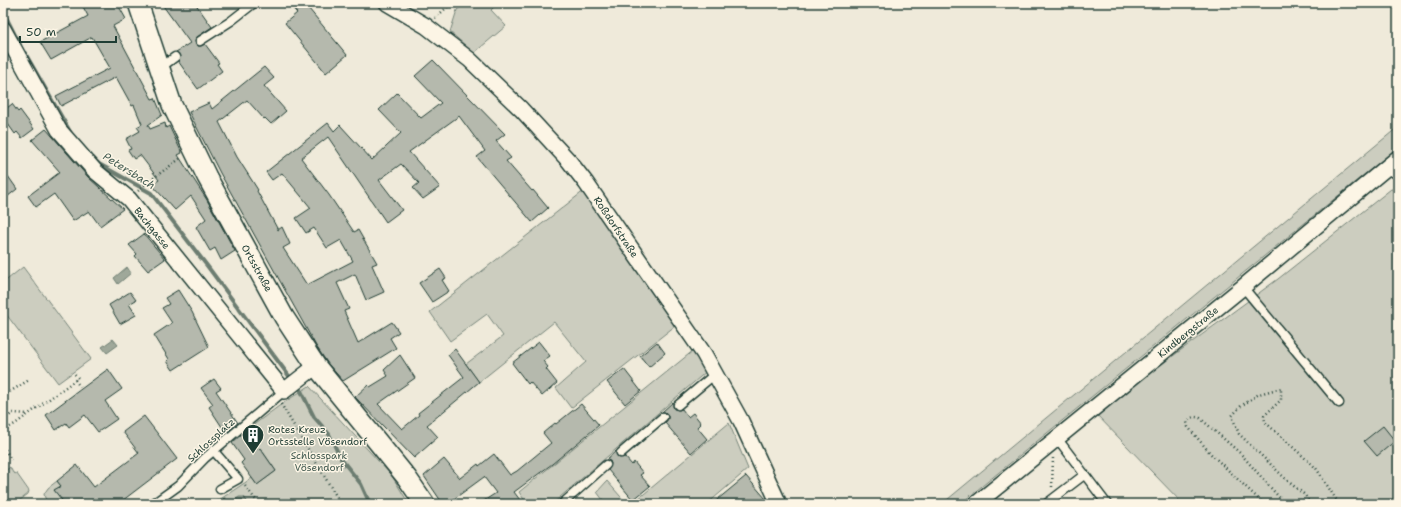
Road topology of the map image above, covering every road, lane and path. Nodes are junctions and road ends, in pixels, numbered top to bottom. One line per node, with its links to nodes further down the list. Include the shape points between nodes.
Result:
1 (138, 3): 8 (street, Ortsstraße, via 168,62 172,105)
2 (254, 3): 7 (lane)
3 (387, 3): 16 (street, Roßdorfstraße, via 426,26 470,60 521,109 569,161 704,354)
4 (452, 3): 5 (path)
5 (444, 10)
6 (3, 30): 20 (street, Bachgasse, via 59,130 95,171 129,199)
7 (200, 41)
8 (193, 150): 12 (path); 14 (street, Ortsstraße, via 284,317)
9 (1398, 158): 10 (street, Kindbergstraße)
10 (1384, 169): 11 (lane); 13 (street, Kindbergstraße)
11 (1398, 174)
12 (140, 189)
13 (1243, 287): 22 (lane); 28 (street, Kindbergstraße)
14 (316, 366): 20 (street); 43 (street, Ortsstraße)
15 (73, 372): 18 (path, via 78,378)
16 (715, 374): 23 (lane); 45 (street, Roßdorfstraße, via 741,421)
17 (29, 380): 21 (path)
18 (75, 380): 19 (path); 24 (path)
19 (81, 388)
20 (280, 394): 30 (lane, Schlossplatz); 42 (path)
21 (3, 396)
22 (1340, 404)
23 (678, 405)
24 (29, 414): 26 (path, via 13,413); 27 (path)
25 (663, 417): 31 (lane)
26 (4, 418)
27 (3, 431)
28 (1057, 438): 34 (lane); 38 (path); 46 (street, Kindbergstraße)
29 (3, 446): 32 (path)
30 (214, 450): 35 (lane); 39 (lane, Schlossplatz, via 178,486)
31 (621, 453)
32 (10, 460)
33 (606, 465): 44 (lane)
34 (1084, 475): 38 (lane); 47 (lane)
35 (238, 479): 36 (lane); 41 (path)
36 (220, 489)
37 (223, 497): 40 (path)
38 (1049, 502)
39 (155, 504)
40 (226, 504)
41 (259, 504)
42 (341, 504)
43 (425, 504)
44 (562, 504)
45 (779, 504)
46 (976, 504)
47 (1107, 504)
48 (1264, 504): 49 (path, via 1211,454 1188,427 1187,422 1190,418 1200,418 1240,453)
49 (1285, 504)
50 (1310, 504): 51 (path, via 1305,495 1239,434 1232,416 1240,406 1260,394 1281,388 1281,400 1264,416 1265,422 1316,468)
51 (1339, 504)

